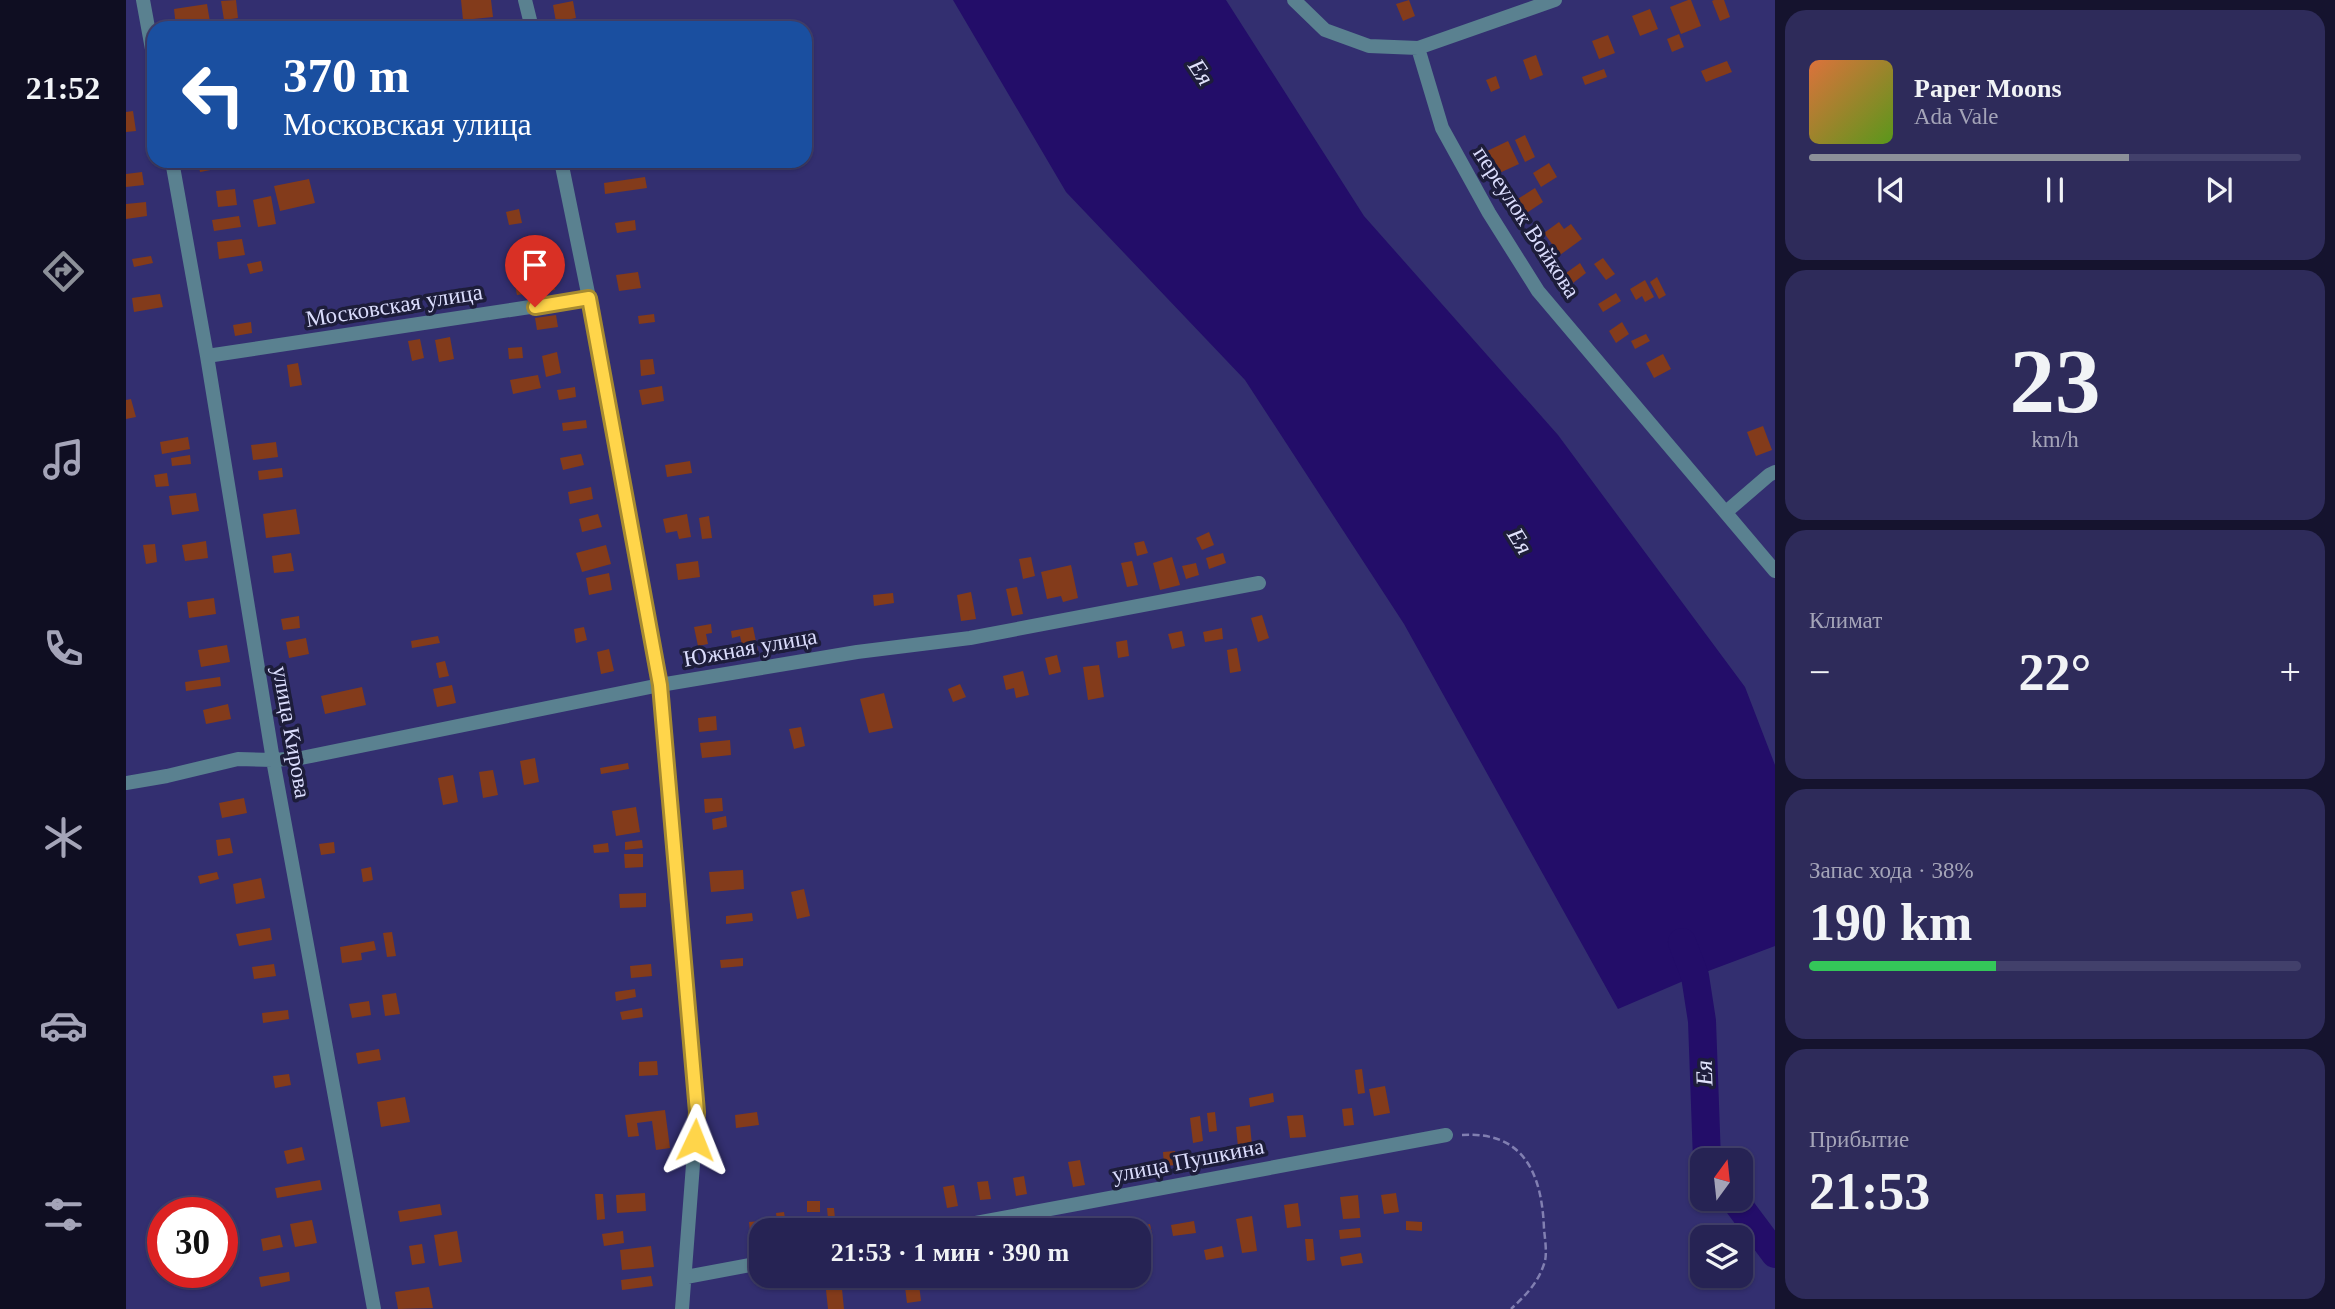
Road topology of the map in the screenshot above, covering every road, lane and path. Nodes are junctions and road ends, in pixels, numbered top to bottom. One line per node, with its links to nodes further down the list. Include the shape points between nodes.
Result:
1 (143, 0): 6 (street)
2 (526, 0): 5 (street)
3 (1294, 0): 7 (street, via 1325,30 1369,46)
4 (1555, 0): 7 (street)
5 (530, 21)
6 (147, 22)
7 (1418, 48): 13 (street, переулок Войкова, via 1442,128 1538,291)
8 (173, 168): 11 (street, улица Кирова)
9 (562, 168): 10 (street)
10 (589, 298): 11 (street, Московская улица); 16 (street)
11 (207, 356): 17 (street, улица Кирова)
12 (1775, 472): 13 (street)
13 (1726, 512): 14 (street, переулок Войкова)
14 (1775, 572)
15 (1259, 583): 16 (street, Южная улица, via 970,638)
16 (660, 685): 17 (street, Южная улица); 22 (street, via 697,1112)
17 (273, 760): 18 (street, Южная улица, via 238,759); 23 (street, улица Кирова)
18 (126, 783)
19 (1446, 1135): 20 (street, улица Пушкина); 25 (path, via 1480,1133 1506,1141 1532,1167 1543,1207 1546,1259 1532,1290)
20 (1002, 1218)
21 (749, 1265): 22 (street)
22 (686, 1277): 24 (street)
23 (374, 1309)
24 (682, 1309)
25 (1511, 1309)

